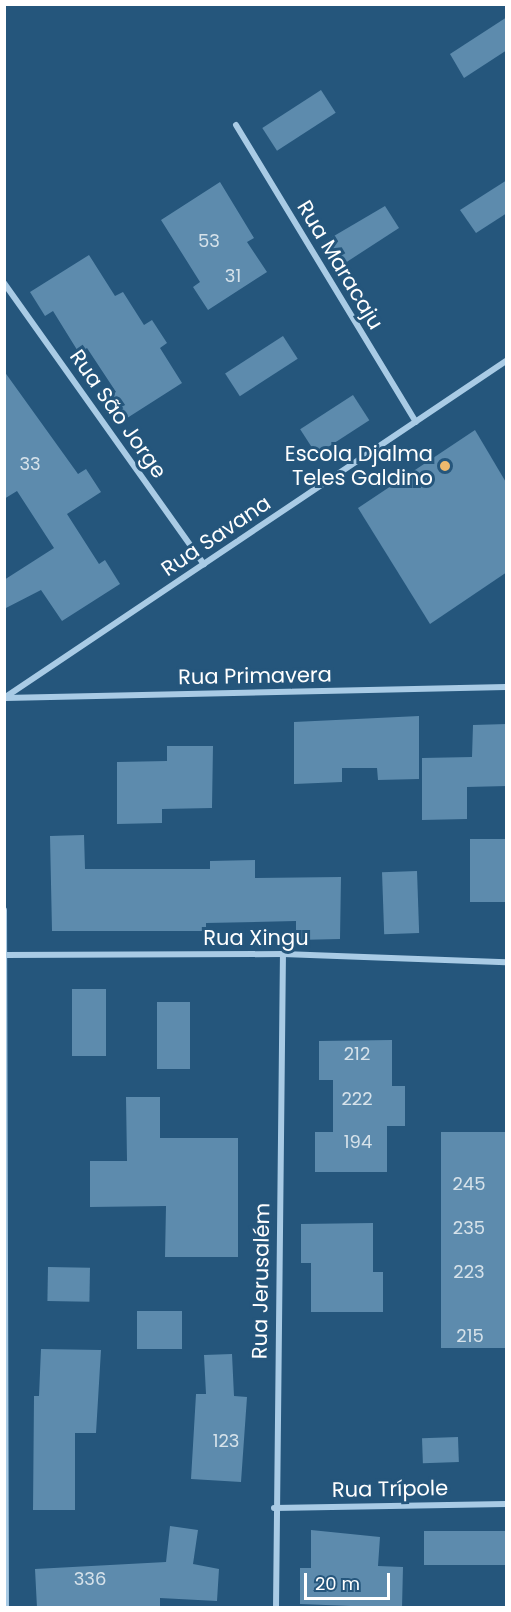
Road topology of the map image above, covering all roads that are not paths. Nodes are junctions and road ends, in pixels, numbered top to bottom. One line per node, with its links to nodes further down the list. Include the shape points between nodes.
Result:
1 (236, 125): 4 (street, Rua Maracaju)
2 (4, 282): 5 (street, Rua São Jorge)
3 (507, 361): 4 (street, Rua Savana)
4 (416, 422): 5 (street, Rua Savana)
5 (204, 564): 7 (street, Rua Savana)
6 (507, 687): 7 (street, Rua Primavera)
7 (4, 698)
8 (4, 910): 10 (street)
9 (283, 954): 10 (street, Rua Xingu); 11 (street, Rua Xingu); 14 (street, Rua Jerusalém)
10 (5, 955): 12 (street)
11 (507, 962)
12 (5, 1234): 15 (street)
13 (507, 1504): 14 (street, Rua Trípole)
14 (274, 1508): 16 (street, Rua Jerusalém)
15 (6, 1608)
16 (276, 1608)

